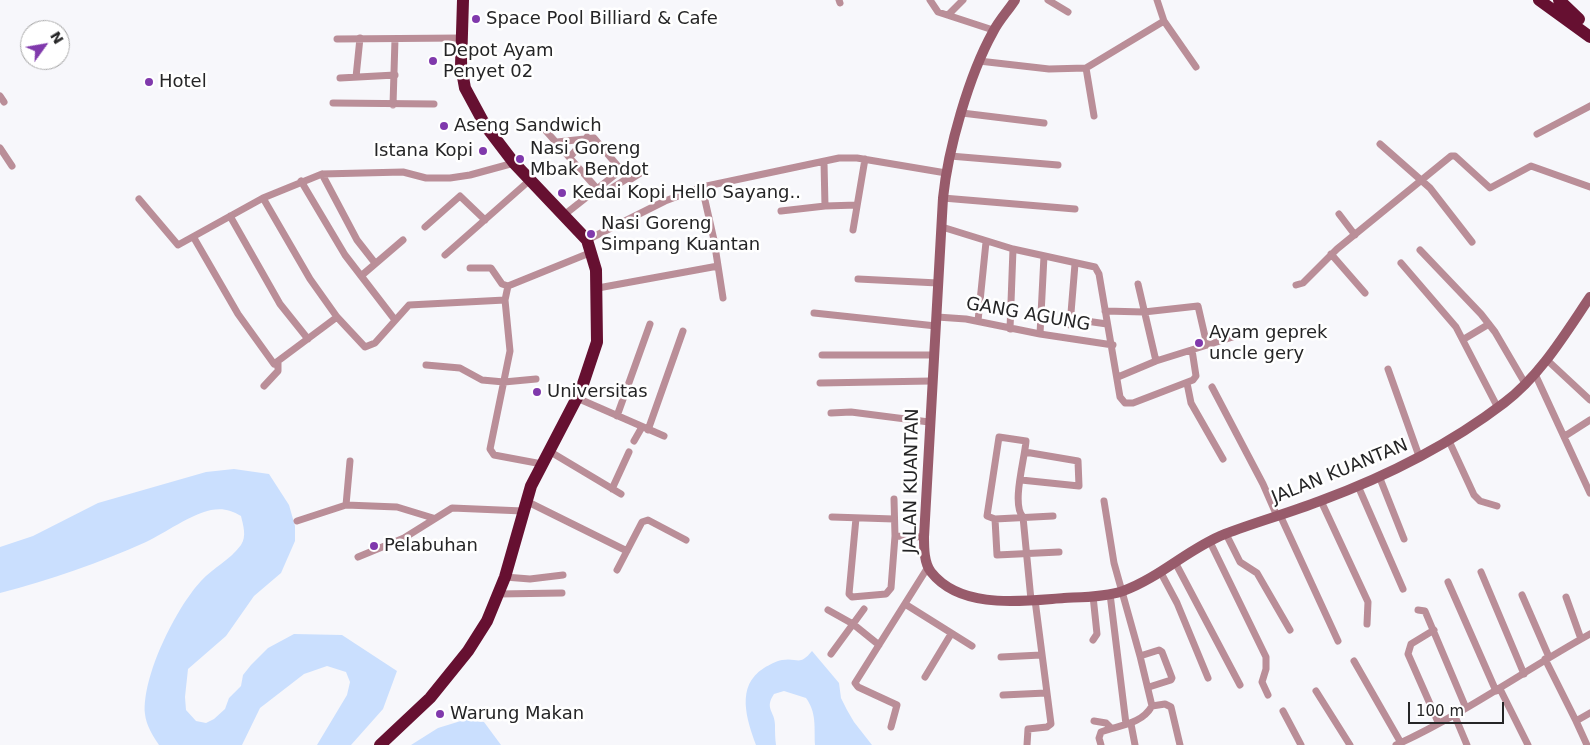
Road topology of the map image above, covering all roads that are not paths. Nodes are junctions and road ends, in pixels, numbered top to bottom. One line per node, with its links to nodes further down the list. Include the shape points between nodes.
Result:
1 (463, 0): 17 (highway)
2 (930, 0): 11 (street, via 936,11)
3 (962, 0): 11 (street)
4 (1015, 0): 13 (street, JALAN KUANTAN)
5 (1048, 0): 10 (street)
6 (1157, 0): 12 (street)
7 (1530, 0): 9 (highway)
8 (1539, 0): 9 (highway)
9 (1563, 6): 14 (highway); 15 (highway)
10 (1068, 12)
11 (948, 15): 13 (street)
12 (1164, 21): 21 (street); 22 (street)
13 (993, 30): 20 (street, JALAN KUANTAN)
14 (1590, 30)
15 (1590, 37)
16 (360, 38): 18 (street); 19 (street); 24 (street)
17 (461, 38): 19 (street); 43 (highway, via 465,88 485,125)
18 (337, 39)
19 (395, 39): 23 (street)
20 (980, 61): 22 (street, via 1049,69); 30 (street, JALAN KUANTAN)
21 (1196, 67)
22 (1086, 68): 31 (street)
23 (395, 75): 24 (street); 27 (street)
24 (356, 77): 25 (street)
25 (340, 78)
26 (333, 103): 27 (street)
27 (393, 104): 28 (street)
28 (434, 104)
29 (1590, 106): 34 (street)
30 (962, 113): 32 (street); 39 (street, JALAN KUANTAN)
31 (1094, 116)
32 (1044, 123)
33 (546, 131): 36 (street)
34 (1537, 134)
35 (588, 137): 36 (street); 40 (street); 46 (street, via 598,141)
36 (557, 142): 40 (street)
37 (1380, 144): 53 (street)
38 (0, 148): 45 (street)
39 (950, 156): 44 (street); 48 (street, JALAN KUANTAN)
40 (570, 157): 56 (street)
41 (865, 159): 42 (street, via 838,158); 48 (street); 60 (street)
42 (824, 162): 55 (street); 61 (street)
43 (514, 163): 49 (street, via 450,178 426,178 402,172); 51 (highway)
44 (1058, 165)
45 (12, 166)
46 (621, 170): 50 (street); 56 (street)
47 (642, 172): 50 (street)
48 (946, 173): 58 (street, JALAN KUANTAN)
49 (322, 174): 52 (street); 82 (street, via 357,240)
50 (628, 178): 56 (street, via 609,190)
51 (530, 180): 64 (highway); 67 (street)
52 (301, 182): 57 (street); 87 (street)
53 (1421, 182): 54 (street, via 1453,156 1490,188 1531,166); 71 (street); 75 (street, via 1434,193)
54 (1590, 186)
55 (702, 187): 76 (street, via 665,201); 85 (street)
56 (596, 190): 64 (street)
57 (263, 198): 66 (street); 101 (street, via 310,279)
58 (943, 198): 62 (street); 69 (street, JALAN KUANTAN)
59 (139, 199): 72 (street, via 176,244)
60 (857, 205): 61 (street); 70 (street)
61 (825, 206): 63 (street)
62 (1074, 209)
63 (781, 211)
64 (564, 214): 76 (highway)
65 (1338, 214): 71 (street)
66 (230, 216): 72 (street); 112 (street, via 280,304)
67 (485, 220): 68 (street, via 460,196); 80 (street)
68 (425, 227)
69 (942, 227): 74 (street); 89 (street, JALAN KUANTAN)
70 (853, 230)
71 (1355, 235): 79 (street)
72 (194, 238): 121 (street, via 238,314 271,362)
73 (403, 240): 82 (street)
74 (986, 242): 77 (street); 104 (street)
75 (1472, 242)
76 (590, 246): 92 (street); 93 (highway)
77 (1013, 249): 81 (street); 108 (street)
78 (1420, 250): 107 (street)
79 (1331, 254): 91 (street, via 1303,283); 94 (street)
80 (445, 255)
81 (1044, 256): 84 (street); 111 (street)
82 (375, 263): 87 (street)
83 (1401, 263): 113 (street, via 1448,316)
84 (1075, 264): 98 (street, via 1097,269); 106 (street, via 1071,322)
85 (718, 266): 93 (street); 96 (street)
86 (470, 268): 92 (street, via 490,268 502,284)
87 (361, 276): 102 (street)
88 (858, 279): 89 (street)
89 (938, 283): 103 (street, JALAN KUANTAN)
90 (1138, 284): 99 (street)
91 (1296, 285)
92 (508, 286): 97 (street)
93 (598, 288): 134 (highway, via 597,342)
94 (1365, 293)
95 (1590, 297): 119 (street, JALAN KUANTAN)
96 (723, 298)
97 (505, 300): 102 (street, via 412,304); 128 (street, via 510,344)
98 (1105, 311): 99 (street); 106 (street)
99 (1144, 312): 115 (street, via 1199,306); 120 (street)
100 (814, 313): 103 (street, GANG AGUNG)
101 (337, 317): 102 (street, via 365,347 375,344); 112 (street)
102 (395, 320)
103 (937, 321): 104 (street, GANG AGUNG); 118 (street, JALAN KUANTAN)
104 (978, 321): 108 (street, GANG AGUNG)
105 (650, 324): 138 (street)
106 (1107, 324): 114 (street)
107 (1489, 324): 113 (street); 131 (street)
108 (1010, 329): 111 (street, GANG AGUNG)
109 (683, 331): 141 (street)
110 (1244, 332): 115 (street)
111 (1040, 334): 114 (street, GANG AGUNG)
112 (308, 339): 121 (street)
113 (1464, 340): 136 (street)
114 (1113, 345): 125 (street)
115 (1207, 345): 116 (street)
116 (1192, 350): 120 (street); 130 (street, via 1196,376)
117 (822, 355): 118 (street)
118 (933, 356): 127 (street, JALAN KUANTAN)
119 (1546, 359): 124 (street, JALAN KUANTAN); 135 (street)
120 (1156, 361): 125 (street)
121 (278, 363): 132 (street, via 278,371)
122 (426, 365): 128 (street, via 460,368 482,380)
123 (1388, 369): 149 (street)
124 (1535, 374): 131 (street, JALAN KUANTAN); 143 (street)
125 (1118, 377): 130 (street, via 1122,400 1129,404)
126 (536, 379): 128 (street)
127 (931, 381): 129 (street); 140 (street, JALAN KUANTAN)
128 (504, 382): 152 (street, via 490,442 491,451 494,455)
129 (820, 383)
130 (1187, 383): 150 (street, via 1191,403)
131 (1526, 385): 136 (street, JALAN KUANTAN)
132 (264, 386)
133 (1212, 387): 165 (street)
134 (577, 398): 138 (street); 146 (highway)
135 (1590, 400)
136 (1498, 408): 144 (street, JALAN KUANTAN)
137 (831, 412): 140 (street)
138 (617, 416): 141 (street)
139 (1590, 420): 143 (street)
140 (929, 422): 176 (street, JALAN KUANTAN)
141 (645, 428): 142 (street); 145 (street)
142 (664, 436)
143 (1565, 436): 157 (street)
144 (1449, 441): 149 (street, JALAN KUANTAN); 164 (street, via 1474,495 1480,501)
145 (634, 442)
146 (549, 451): 152 (highway); 156 (street)
147 (629, 452): 156 (street)
148 (1025, 452): 154 (street); 154 (street, via 1078,461 1079,486); 171 (street, via 1025,440 998,438 987,516)
149 (1420, 456): 153 (street, JALAN KUANTAN)
150 (1223, 459)
151 (350, 461): 162 (street)
152 (542, 464): 163 (highway)
153 (1379, 476): 155 (street, JALAN KUANTAN); 177 (street)
154 (1021, 480): 168 (street, via 1018,510)
155 (1358, 486): 161 (street, JALAN KUANTAN); 192 (street)
156 (612, 489): 158 (street)
157 (1590, 493)
158 (621, 494)
159 (894, 499): 173 (street)
160 (1104, 501): 193 (street)
161 (1321, 501): 165 (street, JALAN KUANTAN); 206 (street, via 1368,602)
162 (346, 505): 169 (street, via 396,507); 172 (street)
163 (524, 506): 169 (street, via 456,508); 180 (street); 190 (highway)
164 (1497, 506)
165 (1279, 515): 174 (street, JALAN KUANTAN); 213 (street)
166 (1053, 516): 168 (street)
167 (832, 517): 170 (street)
168 (1023, 517): 171 (street); 182 (street)
169 (433, 518): 183 (street, via 404,538)
170 (856, 518): 173 (street); 175 (street, via 850,596 890,591)
171 (995, 519): 182 (street, via 997,555)
172 (297, 520)
173 (894, 520): 175 (street)
174 (1226, 534): 179 (street, JALAN KUANTAN); 207 (street, via 1241,564 1257,573)
175 (895, 536): 176 (street)
176 (924, 537): 185 (street, JALAN KUANTAN)
177 (1404, 539)
178 (686, 540): 180 (street, via 646,520 641,523)
179 (1210, 542): 184 (street, JALAN KUANTAN); 231 (street, via 1266,657 1262,682)
180 (627, 550): 186 (street)
181 (1059, 552): 182 (street)
182 (1027, 554): 200 (street)
183 (358, 556)
184 (1176, 564): 188 (street, JALAN KUANTAN); 225 (street)
185 (928, 567): 200 (street, JALAN KUANTAN, via 939,580 976,598); 201 (street)
186 (617, 570)
187 (1481, 572): 222 (street)
188 (1161, 573): 193 (street, JALAN KUANTAN); 224 (street)
189 (563, 575): 190 (street, via 530,579)
190 (505, 577): 195 (highway)
191 (1448, 582): 227 (street)
192 (1403, 589)
193 (1122, 591): 196 (street, JALAN KUANTAN); 218 (street)
194 (562, 593): 195 (street)
195 (498, 594): 244 (highway, via 487,621 450,673 413,717)
196 (1110, 594): 198 (street, JALAN KUANTAN); 240 (street)
197 (1522, 595): 220 (street)
198 (1093, 596): 200 (street, JALAN KUANTAN); 212 (street, via 1097,634)
199 (1566, 597): 211 (street)
200 (1033, 600): 217 (street)
201 (905, 604): 209 (street); 214 (street)
202 (864, 609): 205 (street)
203 (828, 610): 205 (street)
204 (1418, 610): 208 (street, via 1426,611)
205 (853, 624): 214 (street); 216 (street)
206 (1367, 624)
207 (1290, 630)
208 (1434, 630): 233 (street); 239 (street, via 1411,644 1408,654)
209 (952, 634): 215 (street); 223 (street)
210 (1590, 634): 211 (street)
211 (1581, 639): 220 (street)
212 (1093, 640)
213 (1338, 641)
214 (879, 645): 241 (street, via 854,683 897,705)
215 (972, 646)
216 (831, 654)
217 (1041, 655): 219 (street); 229 (street)
218 (1140, 656): 226 (street); 226 (street, via 1159,650 1162,652 1172,678)
219 (1001, 657)
220 (1547, 658): 222 (street); 238 (street)
221 (1354, 662): 243 (street)
222 (1524, 674): 227 (street)
223 (926, 677)
224 (1208, 678)
225 (1240, 685)
226 (1148, 687): 232 (street)
227 (1498, 690): 233 (street); 252 (street)
228 (1316, 691): 250 (street)
229 (1046, 693): 230 (street); 245 (street, via 1050,726 1028,729)
230 (1003, 695)
231 (1268, 695)
232 (1152, 706): 240 (street, via 1144,717); 248 (street, via 1165,704 1170,707)
233 (1466, 708): 236 (street)
234 (1282, 711): 249 (street)
235 (1590, 713): 238 (street)
236 (1454, 714): 239 (street); 251 (street)
237 (1094, 721): 242 (street)
238 (1576, 721): 253 (street)
239 (1438, 722): 243 (street)
240 (1128, 724): 242 (street); 247 (street)
241 (891, 727)
242 (1111, 728): 246 (street, via 1100,733)
243 (1399, 744)
244 (380, 745)
245 (1027, 745)
246 (1101, 745)
247 (1135, 745)
248 (1180, 745)
249 (1301, 745)
250 (1350, 745)
251 (1467, 745)
252 (1528, 745)
253 (1587, 745)

